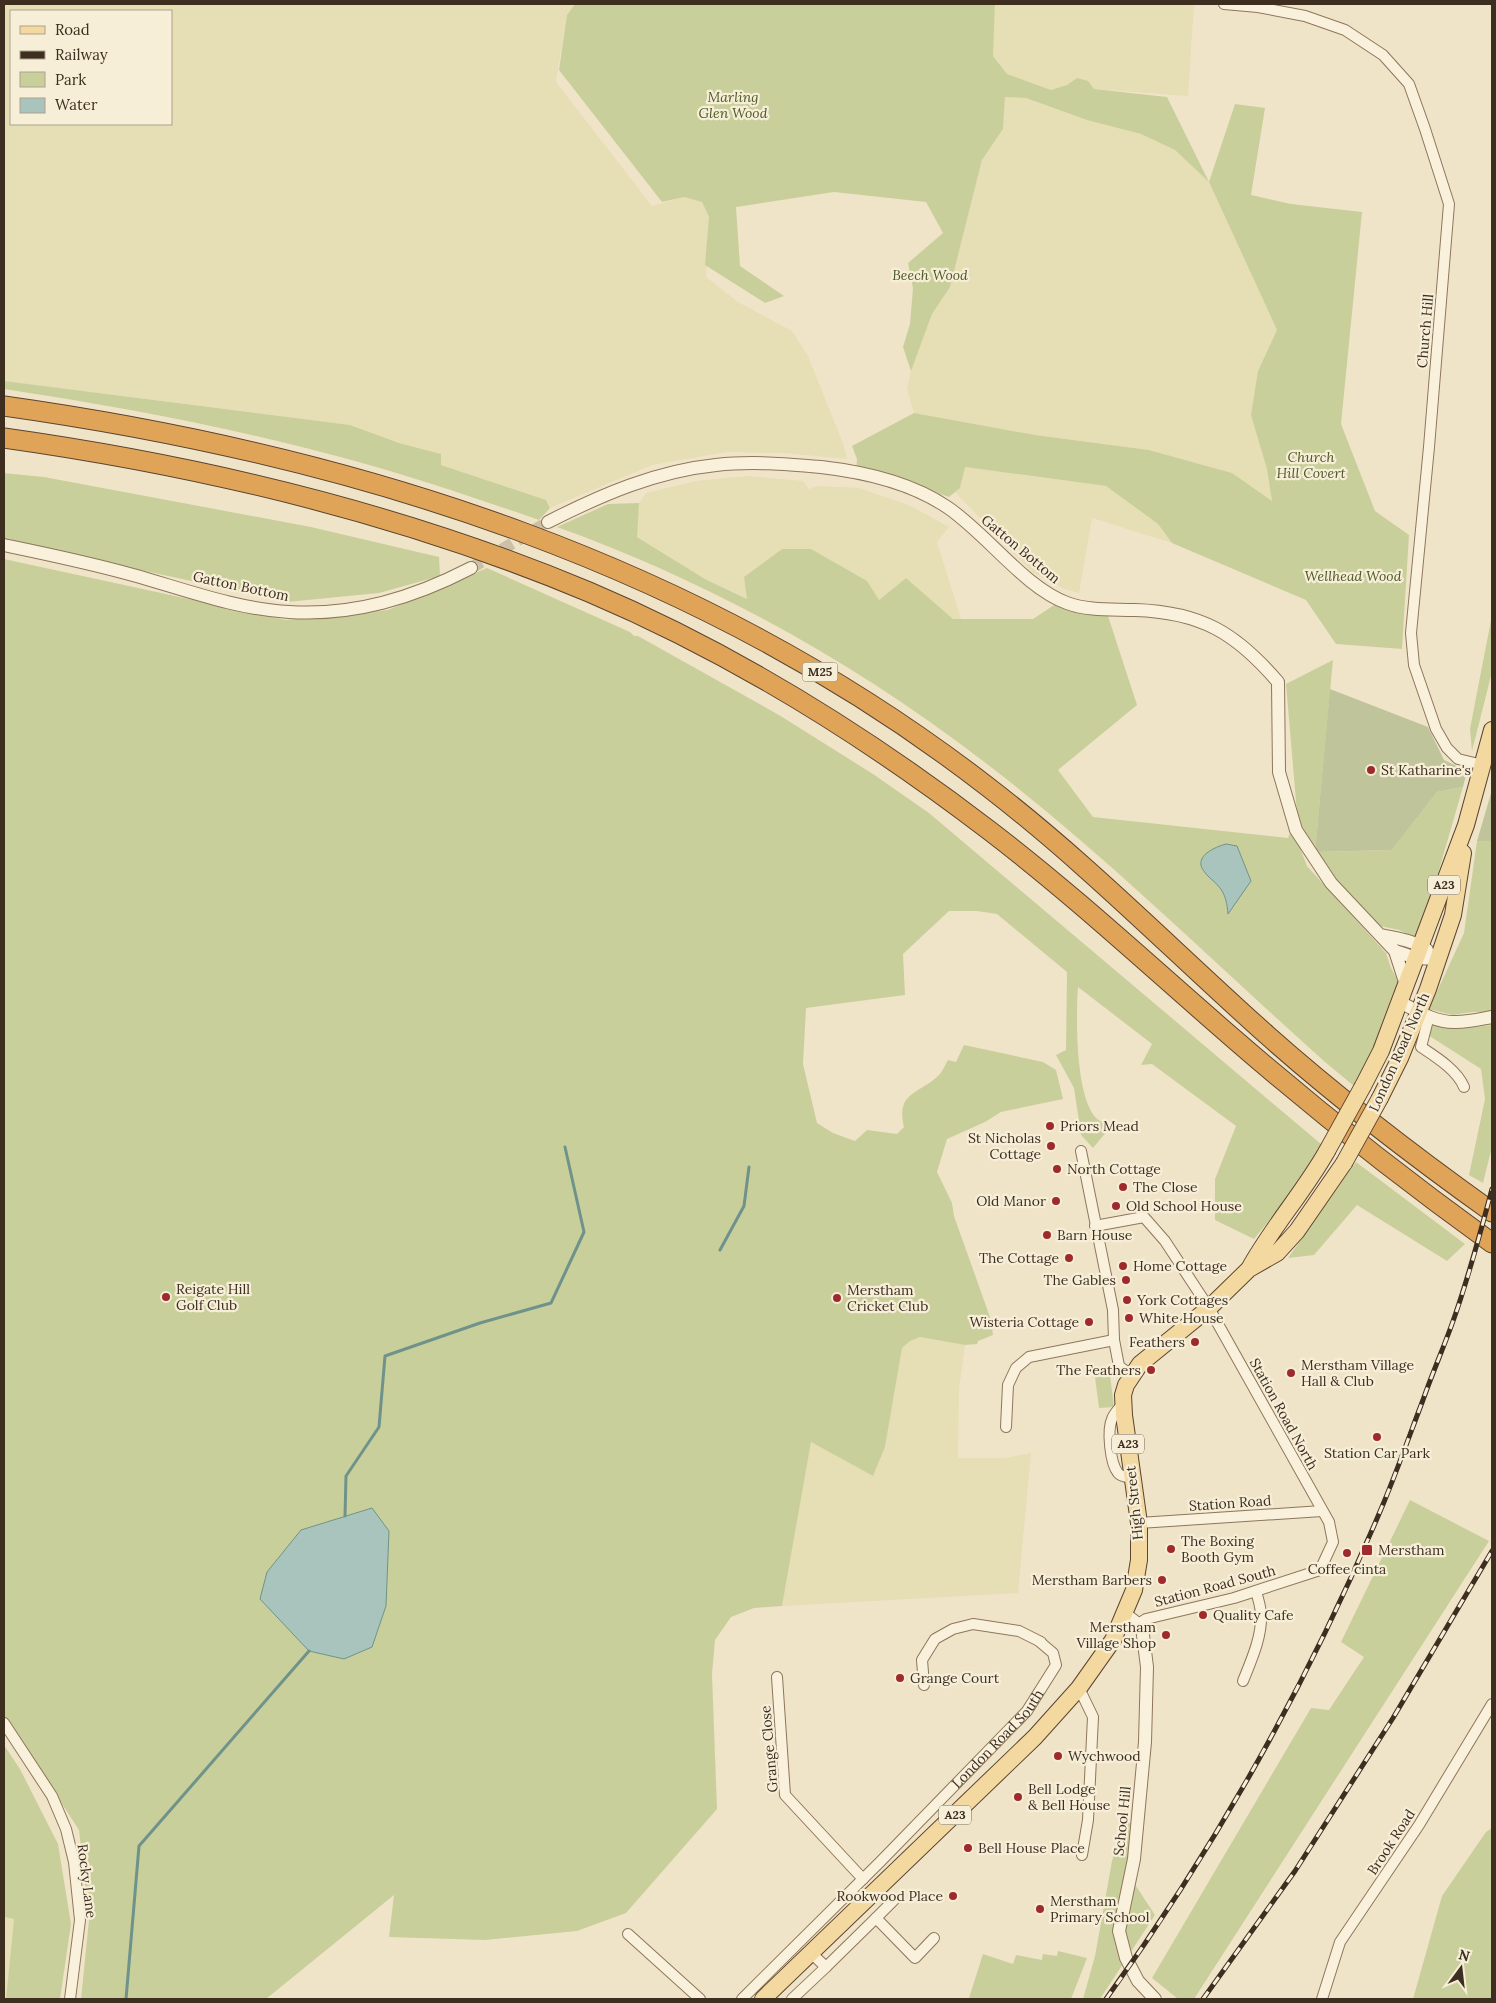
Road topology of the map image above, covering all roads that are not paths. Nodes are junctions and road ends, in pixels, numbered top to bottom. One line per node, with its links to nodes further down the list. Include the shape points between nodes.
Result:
1 (1224, 4): 8 (street, Church Hill, via 1305,16 1345,30 1383,55 1409,84 1425,129 1449,204 1411,633 1414,665 1436,729 1458,759)
2 (4, 406): 20 (highway, M25, via 113,423 217,445 320,469 422,498 575,551 670,593 766,641 864,699 987,786 1110,889 1306,1068)
3 (4, 438): 22 (highway, M25, via 196,472 397,523 497,556 576,587 725,658 867,742 994,833 1311,1105)
4 (548, 522): 10 (street, Gatton Bottom, via 635,483 689,469 770,463 856,472 898,483 947,507 1031,580 1066,603 1088,608 1164,612 1214,626 1259,660 1278,682 1279,772 1296,830 1331,883)
5 (4, 545): 6 (street, Gatton Bottom, via 90,564 233,603 287,612 368,607 419,592)
6 (471, 568)
7 (1492, 730): 8 (main road, London Road North / A23)
8 (1483, 765): 9 (main road, London Road North / A23)
9 (1466, 825): 12 (main road, London Road North / A23); 13 (main road, London Road North / A23, via 1456,899)
10 (1380, 934): 11 (street, Gatton Bottom); 12 (street, via 1401,939)
11 (1395, 951): 12 (street); 14 (street)
12 (1419, 952): 13 (street); 14 (main road, London Road North / A23)
13 (1438, 959): 16 (main road, London Road North / A23)
14 (1406, 985): 15 (main road, London Road North / A23)
15 (1400, 1002): 16 (street); 23 (main road, London Road North / A23, bridge, via 1381,1051 1311,1180 1263,1244)
16 (1424, 1014): 17 (street, via 1456,1022); 18 (street, via 1421,1047 1446,1065); 23 (main road, London Road North / A23, bridge, via 1344,1164 1297,1231 1277,1253)
17 (1492, 1017)
18 (1464, 1087)
19 (1081, 1151): 21 (street)
20 (1492, 1212)
21 (1095, 1226): 24 (street, Station Road North, via 1144,1217 1165,1241); 25 (street, via 1113,1310)
22 (1492, 1243)
23 (1249, 1269): 24 (main road, London Road North / A23)
24 (1209, 1308): 26 (main road, High Street / A23); 28 (street, Station Road North)
25 (1114, 1340): 26 (street, via 1119,1366); 27 (street, via 1029,1357 1016,1368 1008,1385)
26 (1131, 1375): 29 (main road, High Street / A23, via 1123,1403)
27 (1006, 1427)
28 (1322, 1511): 29 (street, Station Road); 30 (street, Station Road North)
29 (1139, 1523): 32 (main road, High Street / A23, via 1137,1577)
30 (1332, 1535): 31 (street, Station Road South, via 1332,1545 1320,1570)
31 (1256, 1591): 33 (street, Station Road South); 35 (street, via 1262,1614 1260,1628)
32 (1125, 1614): 33 (street); 37 (main road, London Road South / A23, via 1112,1640)
33 (1140, 1623): 55 (street, School Hill, via 1144,1631 1147,1667 1145,1742 1134,1859 1119,1931 1126,1958 1138,1981)
34 (777, 1677): 41 (street, Grange Close, via 785,1795)
35 (1243, 1681)
36 (924, 1685): 41 (street, London Road South, via 922,1660 935,1639 953,1629 973,1624 1019,1632 1041,1642 1053,1652 1056,1665 1028,1712)
37 (1079, 1688): 40 (street, via 1094,1717 1088,1820); 46 (main road, London Road South / A23, via 1011,1762)
38 (1492, 1704): 56 (street, Brook Road, via 1419,1825 1340,1942)
39 (4, 1723): 50 (street, Rocky Lane, via 52,1796 66,1829 74,1862 80,1920)
40 (1082, 1855)
41 (863, 1879): 44 (street, London Road South)
42 (894, 1900): 43 (street)
43 (876, 1918): 47 (street, via 915,1958); 49 (street)
44 (817, 1925): 46 (street); 52 (street, London Road South)
45 (628, 1934): 51 (street)
46 (830, 1937): 48 (main road, London Road South / A23)
47 (934, 1938)
48 (812, 1954): 49 (street); 53 (main road, London Road South / A23)
49 (826, 1968): 54 (street)
50 (70, 1999)
51 (700, 1999)
52 (742, 1999)
53 (764, 1999)
54 (792, 1999)
55 (1155, 1999)
56 (1322, 1999)

